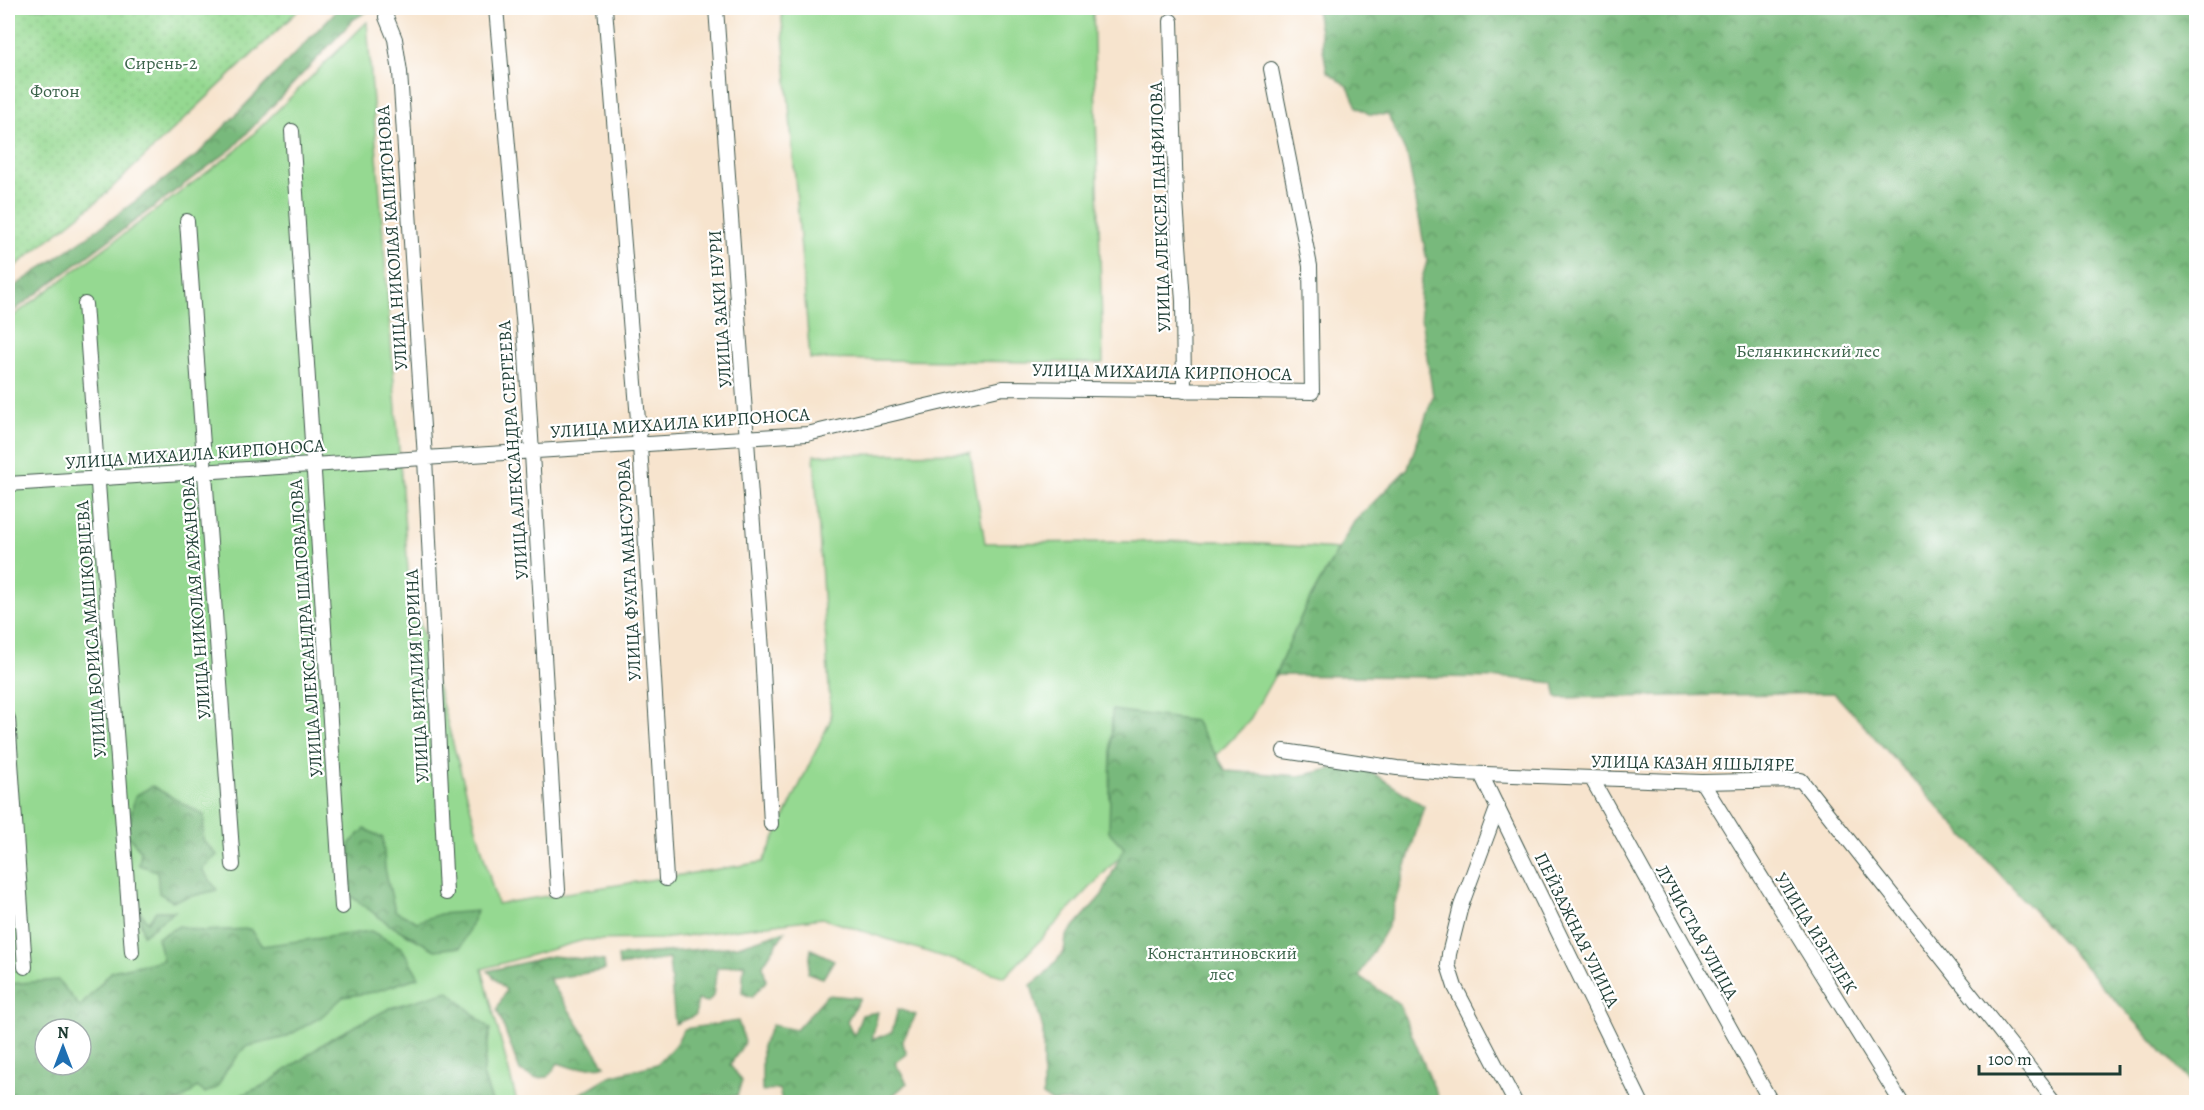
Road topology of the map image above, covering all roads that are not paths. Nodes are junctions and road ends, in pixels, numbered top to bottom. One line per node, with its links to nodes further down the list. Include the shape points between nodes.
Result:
1 (496, 8): 13 (street, УЛИЦА АЛЕКСАНДРА СЕРГЕЕВА)
2 (605, 8): 12 (street, УЛИЦА ФУАТА МАНСУРОВА)
3 (716, 8): 11 (street, УЛИЦА ЗАКИ НУРИ)
4 (386, 17): 14 (street, УЛИЦА НИКОЛАЯ КАПИТОНОВА, via 395,39 400,72)
5 (1171, 21): 10 (street, УЛИЦА АЛЕКСЕЯ ПАНФИЛОВА)
6 (1271, 69): 10 (street, УЛИЦА МИХАИЛА КИРПОНОСА, via 1310,266 1312,392)
7 (292, 131): 15 (street, УЛИЦА АЛЕКСАНДРА ШАПОВАЛОВА)
8 (187, 221): 16 (street, УЛИЦА НИКОЛАЯ АРЖАНОВА)
9 (85, 304): 17 (street, УЛИЦА БОРИСА МАШКОВЦЕВА)
10 (1184, 391): 11 (street, УЛИЦА МИХАИЛА КИРПОНОСА, via 1003,388 807,434)
11 (746, 438): 12 (street, УЛИЦА МИХАИЛА КИРПОНОСА); 25 (street, УЛИЦА ЗАКИ НУРИ)
12 (640, 445): 13 (street, УЛИЦА МИХАИЛА КИРПОНОСА); 27 (street, УЛИЦА ФУАТА МАНСУРОВА)
13 (532, 452): 14 (street, УЛИЦА МИХАИЛА КИРПОНОСА); 28 (street, УЛИЦА АЛЕКСАНДРА СЕРГЕЕВА)
14 (425, 458): 15 (street, УЛИЦА МИХАИЛА КИРПОНОСА); 29 (street, УЛИЦА ВИТАЛИЯ ГОРИНА)
15 (313, 465): 16 (street, УЛИЦА МИХАИЛА КИРПОНОСА); 30 (street, УЛИЦА АЛЕКСАНДРА ШАПОВАЛОВА)
16 (205, 471): 17 (street, УЛИЦА МИХАИЛА КИРПОНОСА); 26 (street, УЛИЦА НИКОЛАЯ АРЖАНОВА)
17 (98, 478): 18 (street, УЛИЦА МИХАИЛА КИРПОНОСА); 31 (street, УЛИЦА БОРИСА МАШКОВЦЕВА)
18 (8, 483)
19 (8, 718): 32 (street)
20 (1284, 751): 21 (street, УЛИЦА КАЗАН ЯШЬЛЯРЕ, via 1397,768)
21 (1481, 774): 22 (street, УЛИЦА КАЗАН ЯШЬЛЯРЕ); 24 (street, ПЕЙЗАЖНАЯ УЛИЦА)
22 (1592, 779): 23 (street, УЛИЦА КАЗАН ЯШЬЛЯРЕ); 35 (street, ЛУЧИСТАЯ УЛИЦА)
23 (1702, 782): 36 (street, УЛИЦА ИЗГЕЛЕК); 37 (street, УЛИЦА КАЗАН ЯШЬЛЯРЕ, via 1801,780)
24 (1498, 807): 33 (street, via 1461,906 1448,965 1455,987); 34 (street, ПЕЙЗАЖНАЯ УЛИЦА)
25 (771, 824)
26 (233, 865)
27 (666, 879)
28 (558, 891)
29 (446, 893)
30 (342, 907)
31 (132, 952)
32 (25, 967)
33 (1515, 1102)
34 (1641, 1102)
35 (1771, 1102)
36 (1900, 1102)
37 (2056, 1102)

